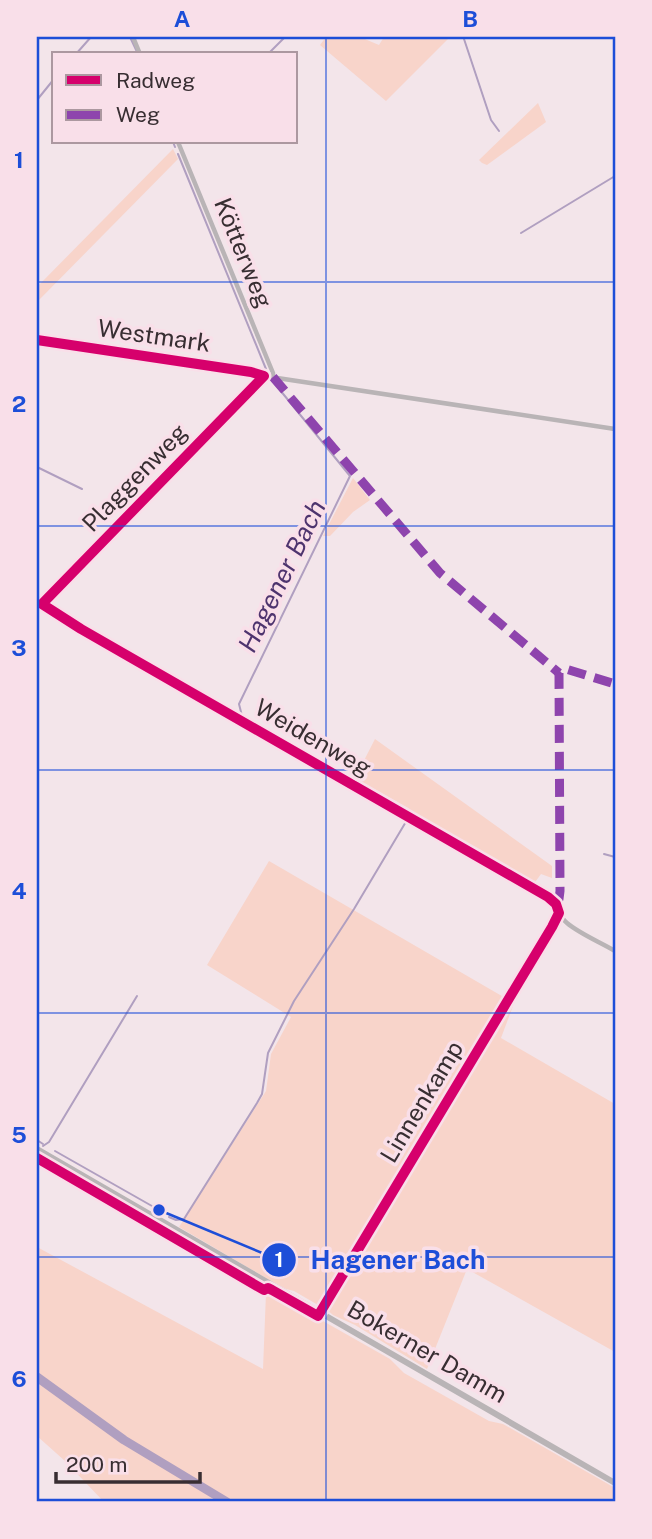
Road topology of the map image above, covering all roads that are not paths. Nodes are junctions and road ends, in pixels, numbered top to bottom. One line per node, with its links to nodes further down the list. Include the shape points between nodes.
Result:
1 (179, 144): 4 (street, Kötterweg)
2 (37, 340): 3 (street, Westmark)
3 (264, 376): 4 (street, Westmark); 6 (street, Plaggenweg)
4 (273, 377): 5 (street, Westmark)
5 (615, 429)
6 (42, 604): 7 (street, Plaggenweg); 8 (street, Weidenweg, via 548,897)
7 (37, 609)
8 (559, 913): 9 (street, Weidenweg); 10 (street, Linnenkamp)
9 (566, 923): 10 (street); 11 (street, Weidenweg)
10 (552, 927): 13 (street, Linnenkamp)
11 (615, 951)
12 (37, 1149): 13 (main road, Bokerner Damm)
13 (320, 1312): 14 (main road, Bokerner Damm)
14 (615, 1483)

